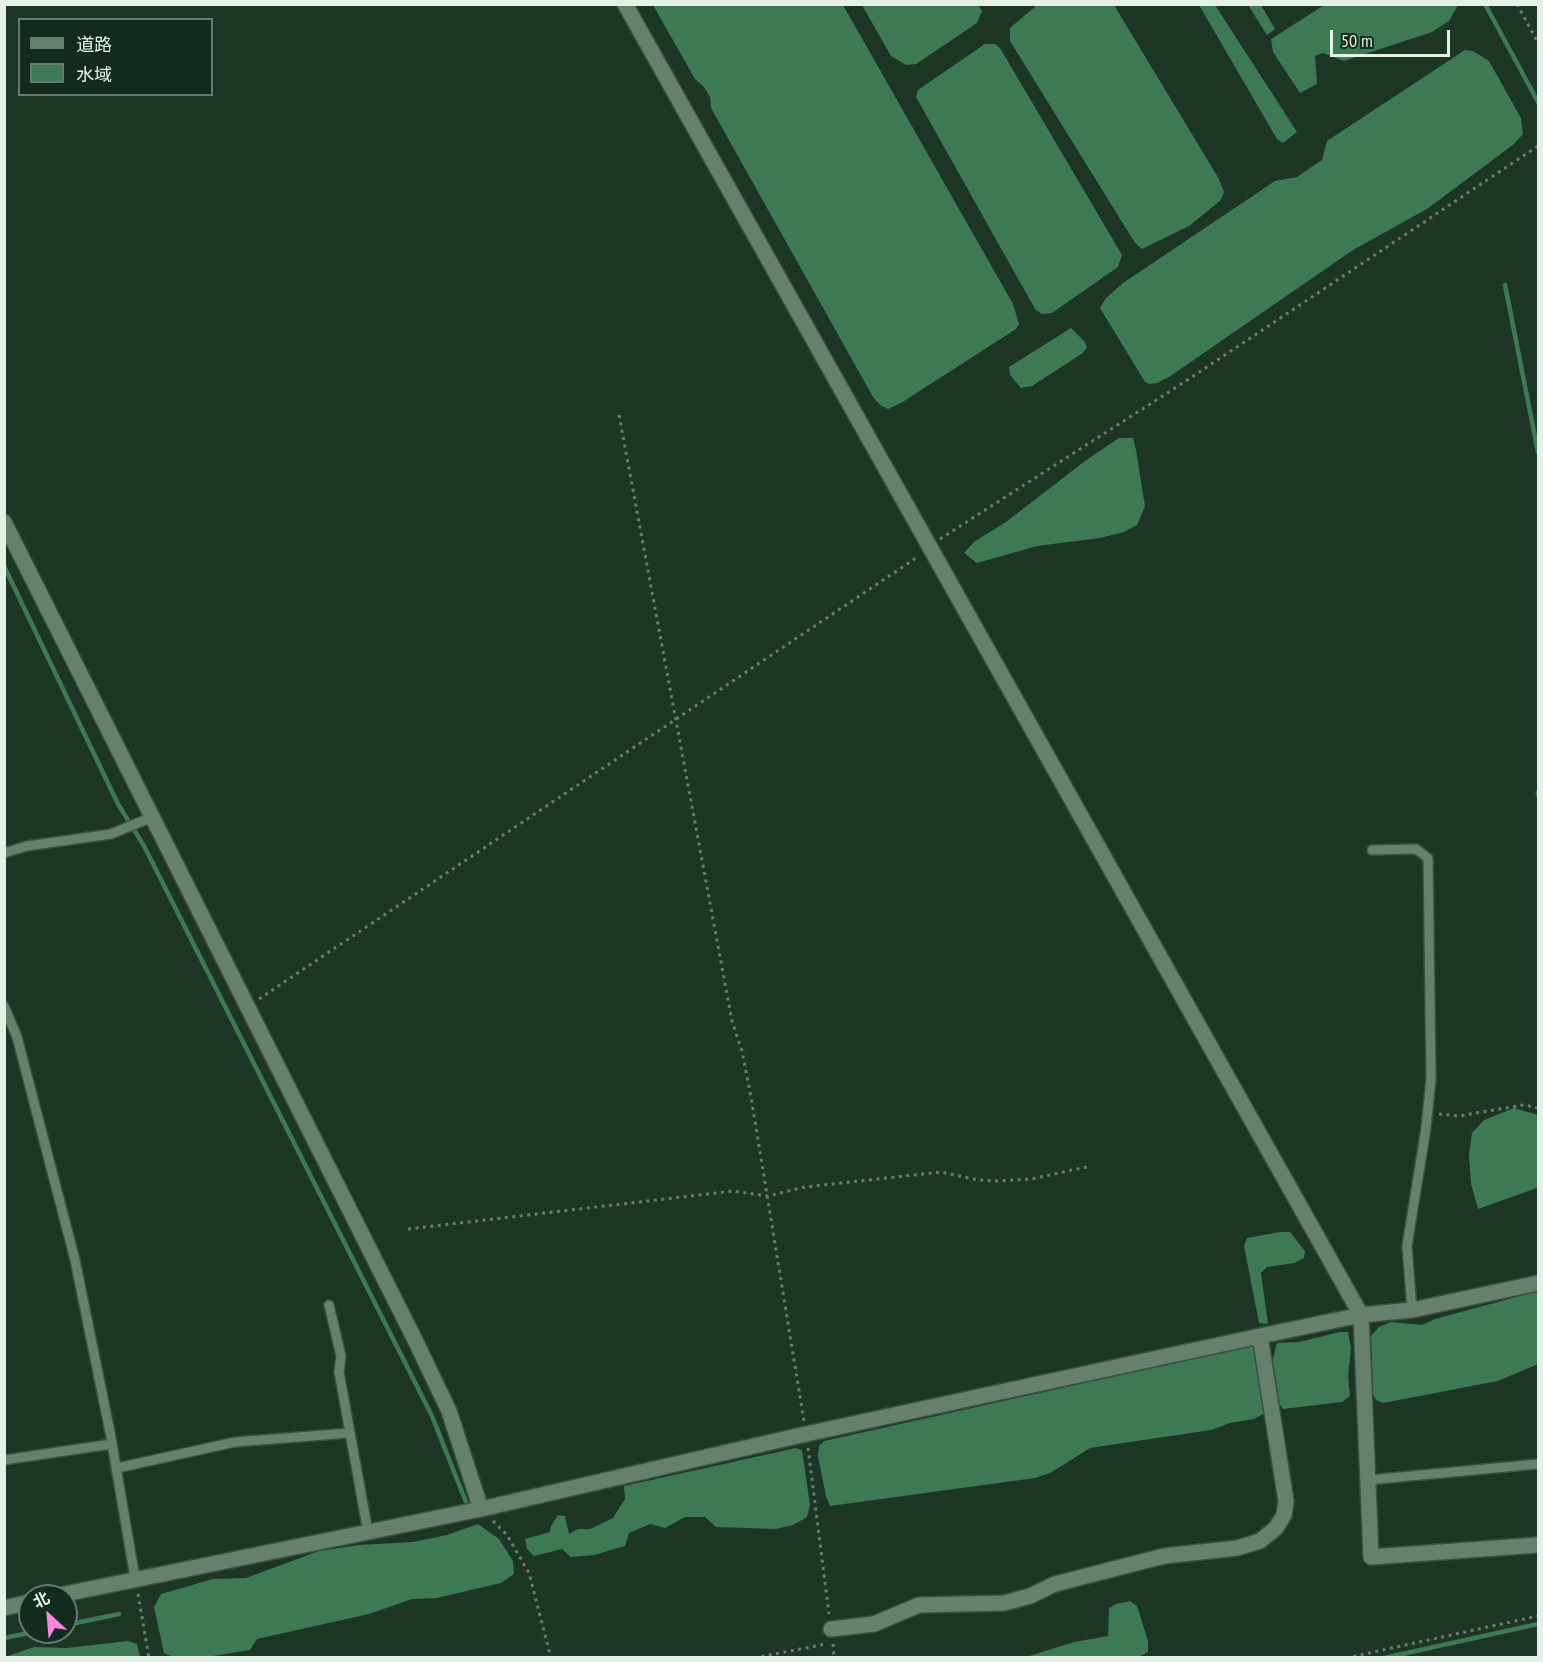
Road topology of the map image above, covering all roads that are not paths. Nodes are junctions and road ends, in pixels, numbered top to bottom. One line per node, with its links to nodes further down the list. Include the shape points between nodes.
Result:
1 (625, 4): 10 (street)
2 (4, 522): 3 (street)
3 (146, 820): 5 (lane, via 111,834); 18 (street, via 248,1006 449,1411)
4 (1372, 850): 9 (lane, via 1416,849 1428,858 1431,1078 1407,1246)
5 (4, 853)
6 (4, 1006): 13 (lane, via 16,1037 75,1260)
7 (1539, 1283): 9 (street)
8 (329, 1305): 12 (lane, via 341,1356 339,1372)
9 (1412, 1310): 10 (street)
10 (1360, 1315): 11 (street); 17 (street)
11 (1260, 1336): 18 (street); 23 (street, via 1286,1501 1276,1528 1260,1540 1237,1548 1164,1556 1055,1584 1004,1603 919,1605)
12 (349, 1434): 16 (lane, via 235,1442); 19 (lane)
13 (112, 1444): 14 (lane); 16 (lane)
14 (4, 1460)
15 (1539, 1464): 17 (lane)
16 (117, 1468): 21 (lane)
17 (1368, 1480): 20 (street, via 1371,1557)
18 (481, 1509): 19 (street)
19 (368, 1532): 21 (street)
20 (1539, 1545)
21 (135, 1578): 22 (street)
22 (78, 1591)
23 (832, 1636)

